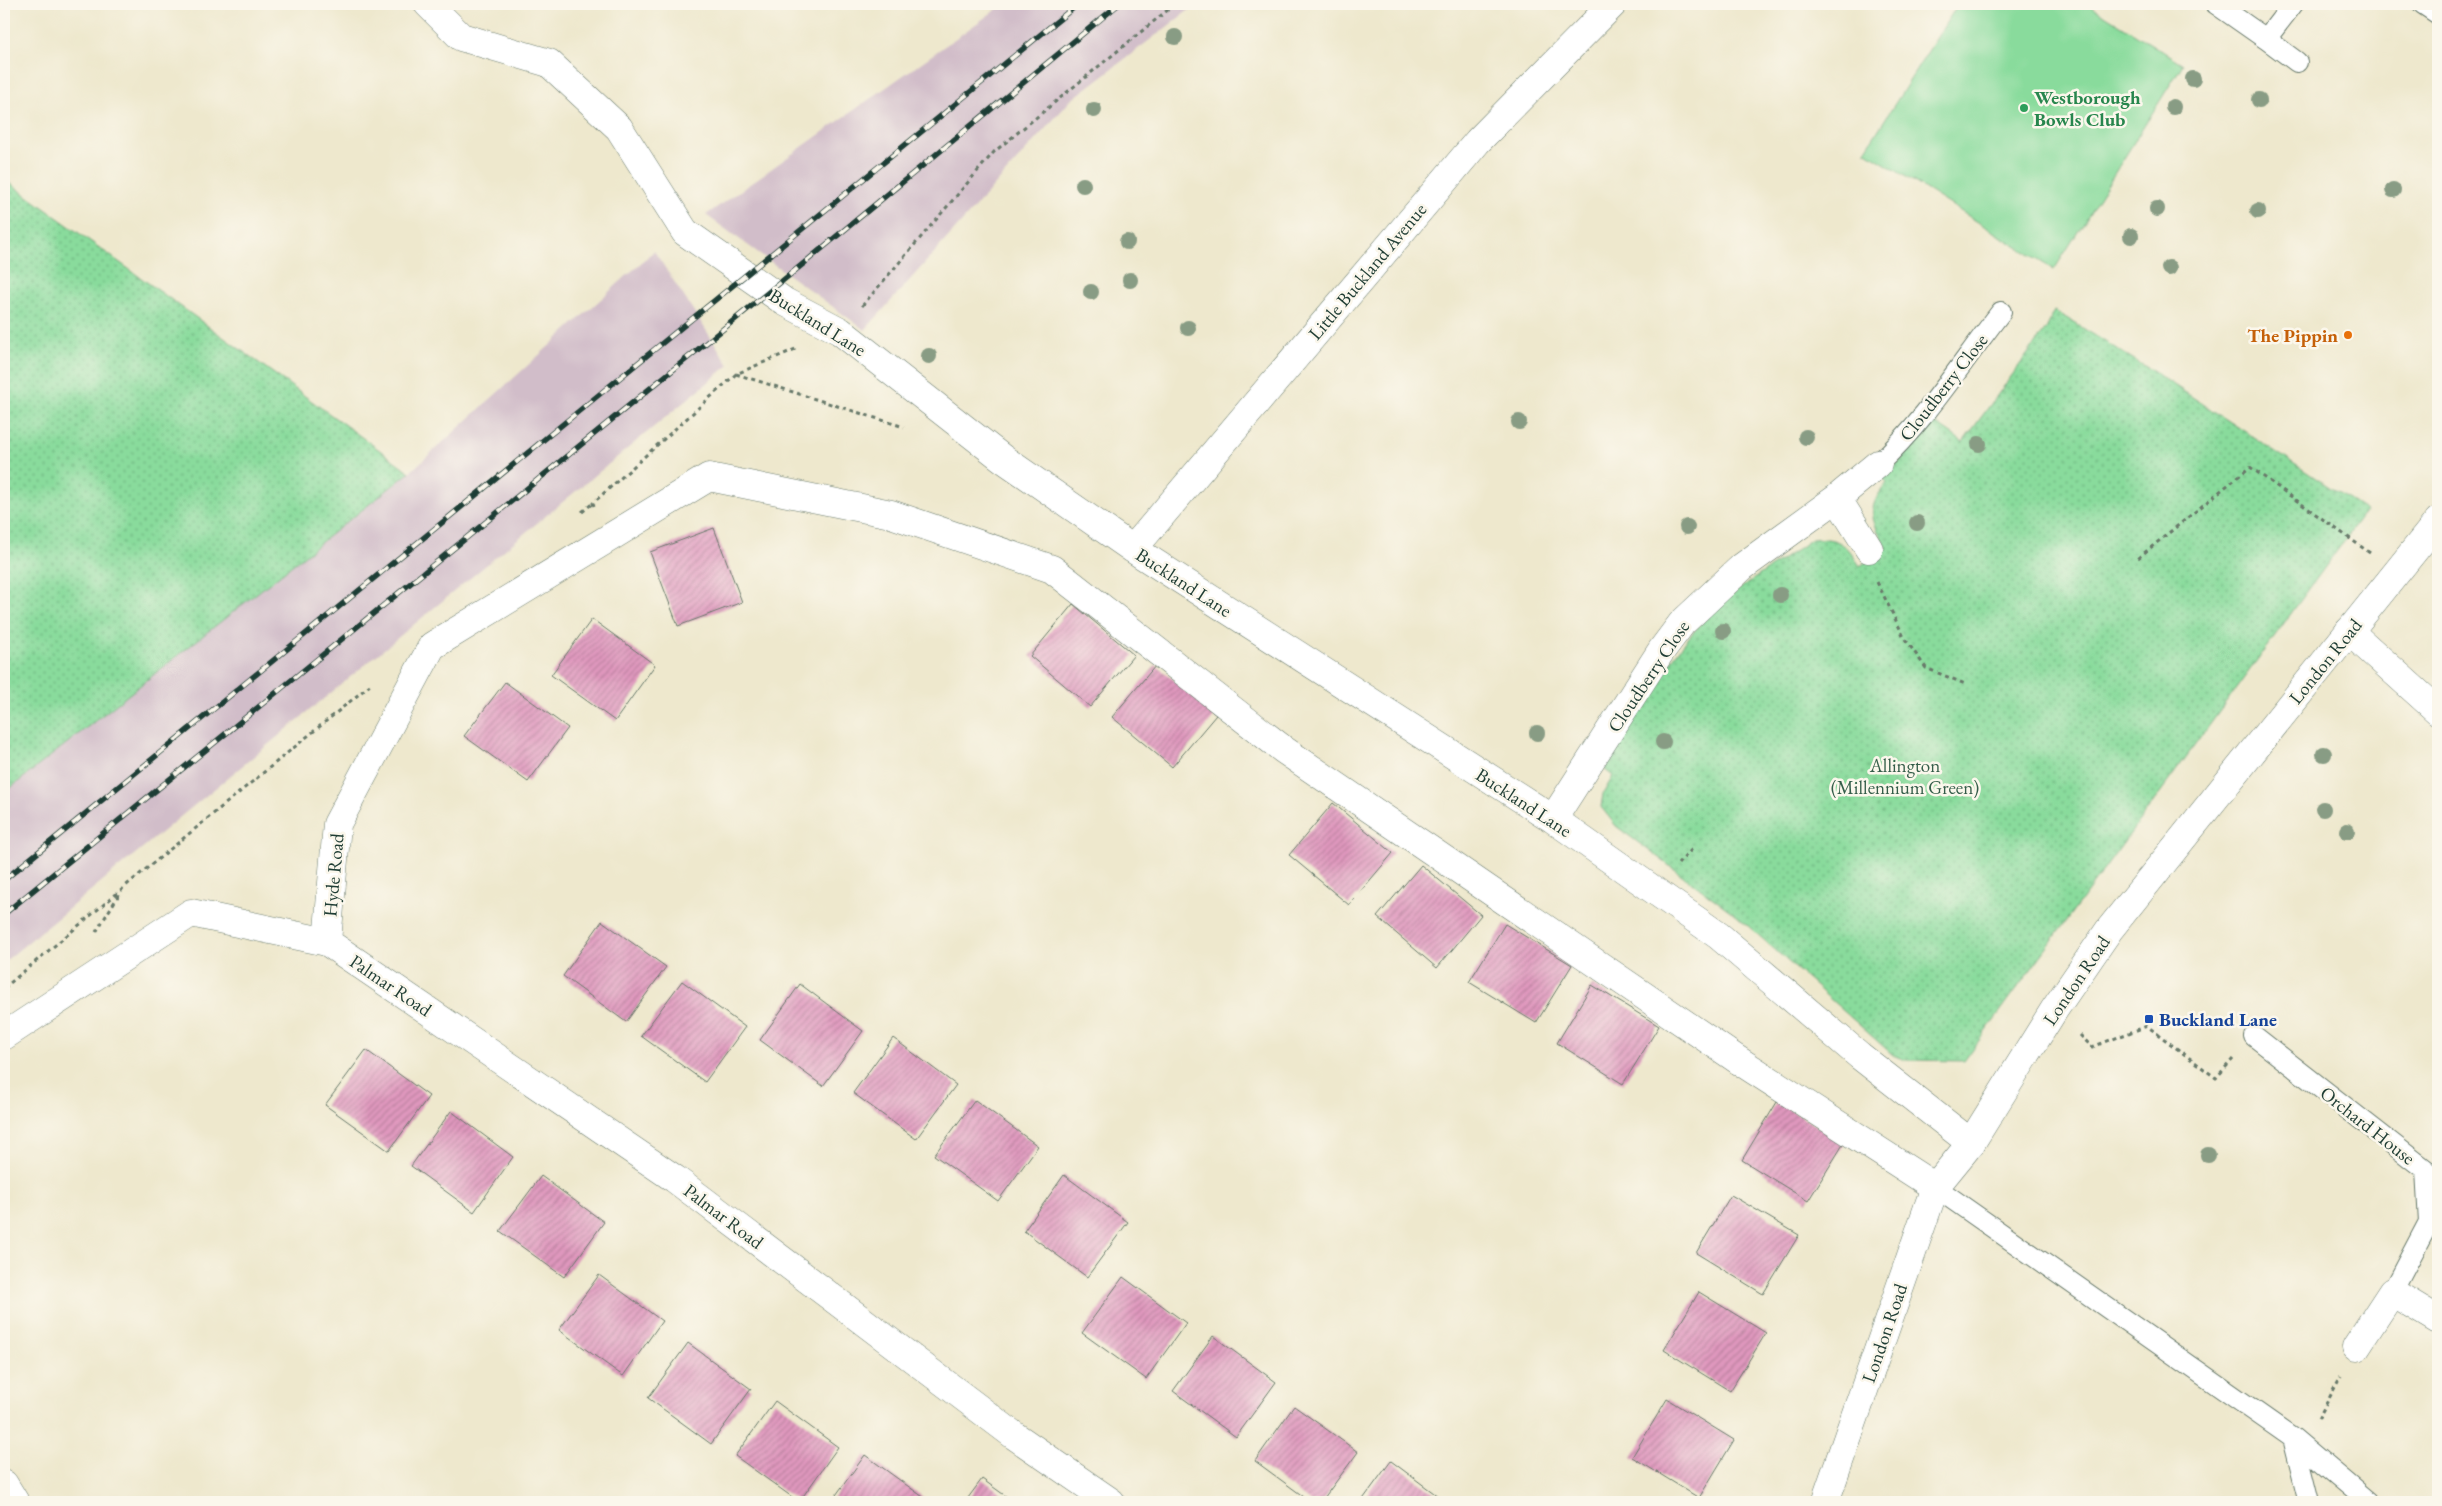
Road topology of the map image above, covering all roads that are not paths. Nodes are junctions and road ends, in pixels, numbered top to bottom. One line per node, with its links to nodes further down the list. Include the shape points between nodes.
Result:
1 (428, 4): 13 (street, Buckland Lane, via 461,37 549,63 619,128 685,232 785,302 840,331 1002,458)
2 (1613, 4): 13 (street, Little Buckland Avenue, via 1478,141)
3 (2216, 4): 7 (lane)
4 (2293, 4): 7 (lane)
5 (2423, 4): 6 (lane)
6 (2438, 14)
7 (2266, 39): 8 (lane)
8 (2297, 62)
9 (2001, 312): 10 (lane, Cloudberry Close, via 1920,418)
10 (1878, 464): 11 (street, Cloudberry Close)
11 (1837, 498): 14 (street); 17 (street, Cloudberry Close, via 1742,568 1682,623)
12 (2438, 521): 15 (street, London Road)
13 (1133, 549): 17 (street, Buckland Lane)
14 (1869, 549)
15 (2350, 630): 16 (street); 21 (street, London Road, via 2109,930 2054,1010)
16 (2438, 711)
17 (1553, 819): 21 (street, Buckland Lane, via 1719,936 1860,1056)
18 (327, 942): 19 (street, Hyde Road, via 191,913); 22 (street, Hyde Road, via 337,824 432,646 709,477 892,514 1052,569 1284,750 1738,1060); 29 (street, Palmar Road, via 675,1179 1015,1436)
19 (4, 1036)
20 (2254, 1036): 23 (lane, Orchard House, via 2426,1170 2429,1222)
21 (1971, 1143): 22 (street, London Road)
22 (1935, 1187): 26 (lane); 30 (street, London Road)
23 (2392, 1292): 24 (street); 25 (street)
24 (2438, 1320)
25 (2356, 1347)
26 (2299, 1442): 31 (lane); 32 (lane)
27 (4, 1484): 28 (street)
28 (15, 1502)
29 (1111, 1502)
30 (1824, 1502)
31 (2309, 1502)
32 (2369, 1502)

